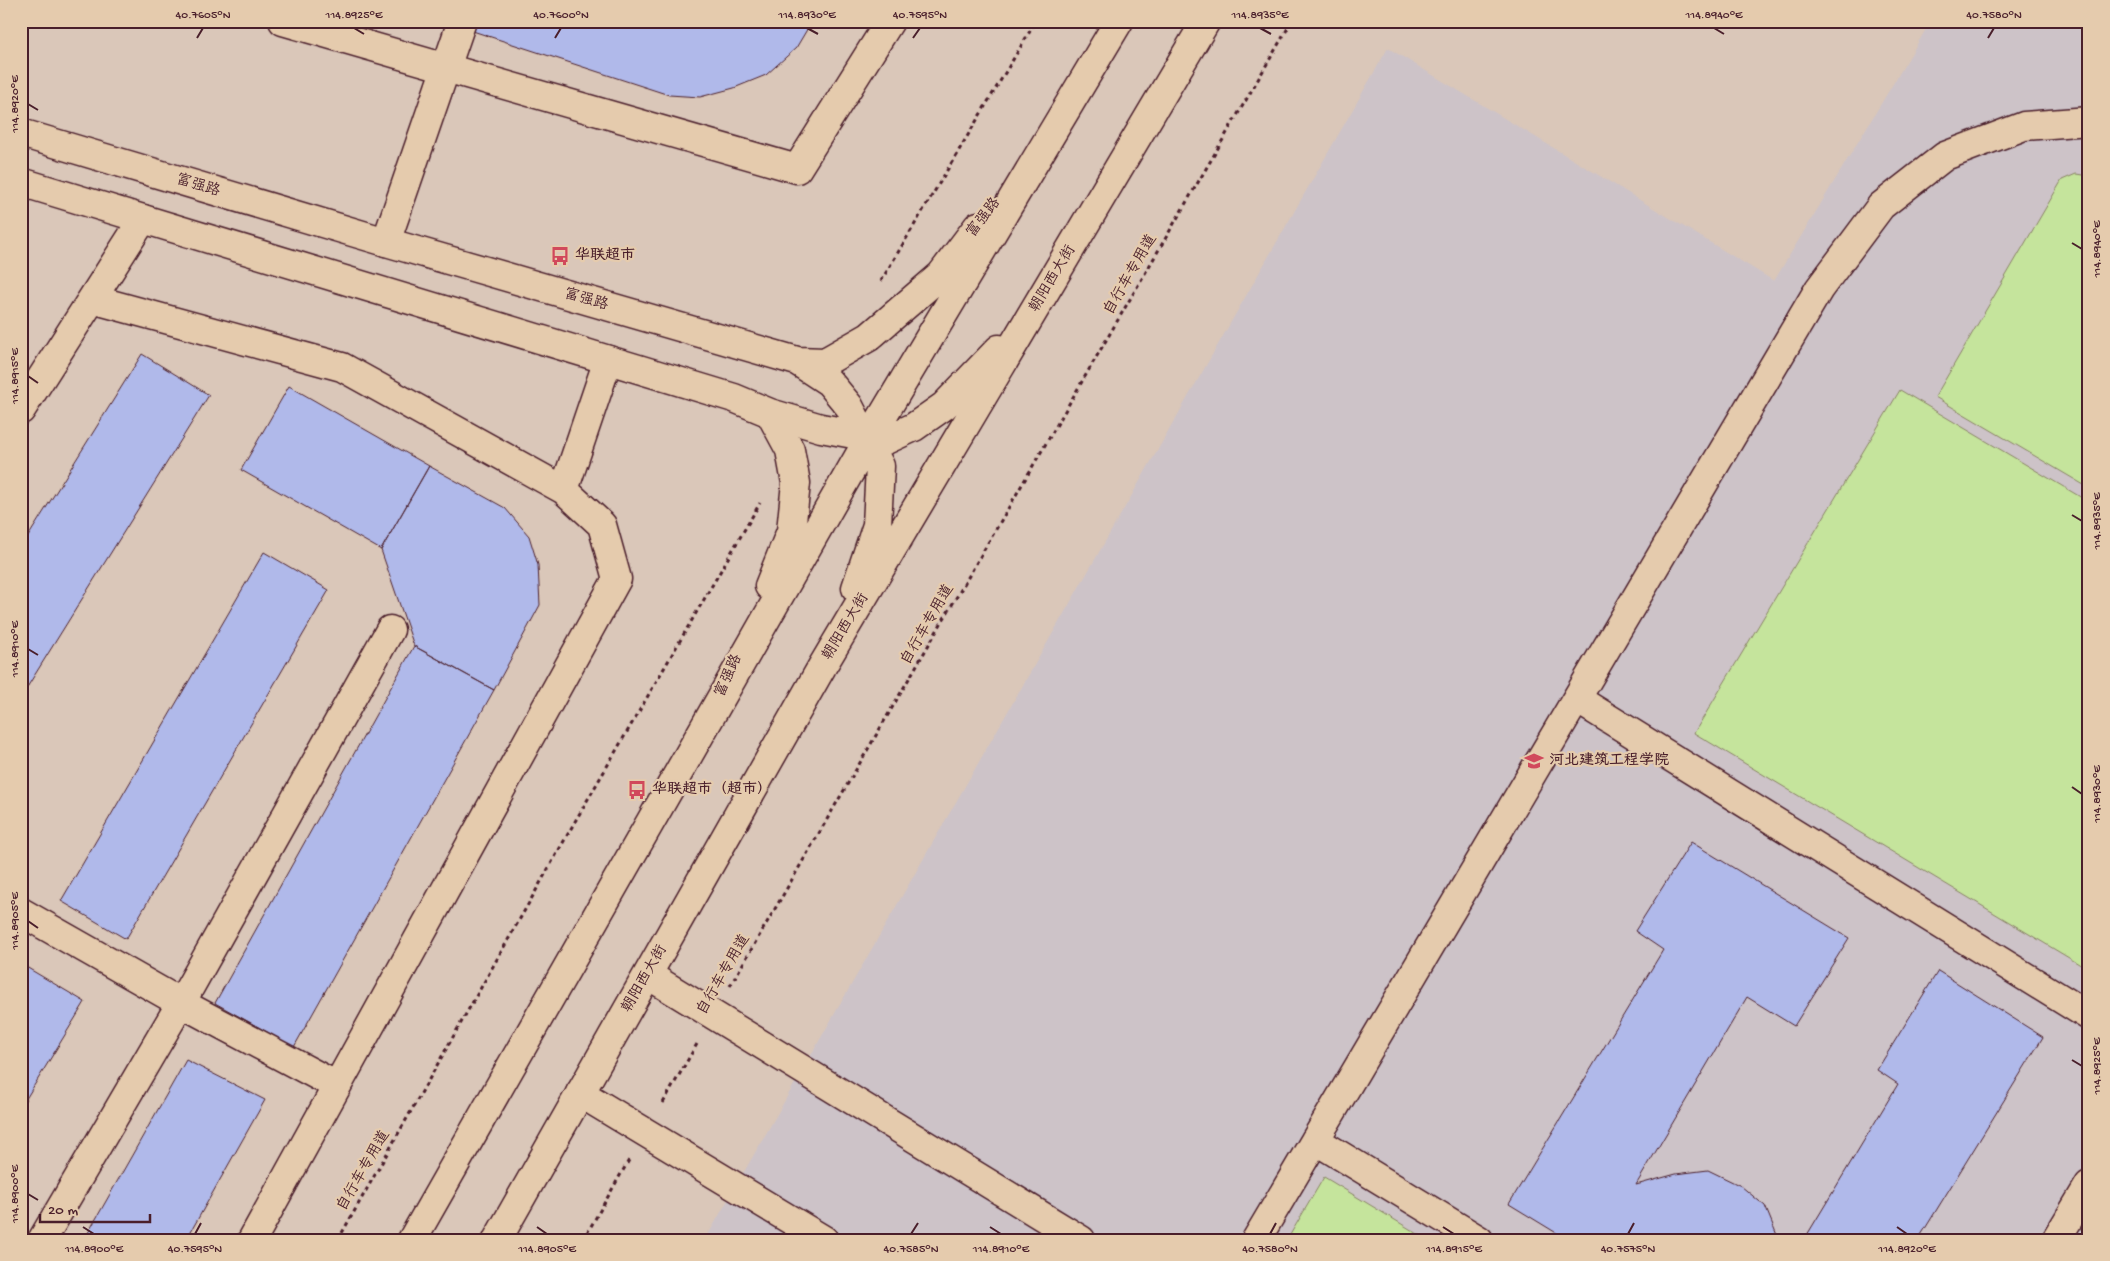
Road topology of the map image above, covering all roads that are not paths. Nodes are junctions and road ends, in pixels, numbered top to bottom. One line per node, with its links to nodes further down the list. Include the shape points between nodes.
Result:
1 (283, 21): 6 (main road)
2 (462, 21): 6 (main road)
3 (890, 21): 6 (main road, via 797,169)
4 (1119, 21): 7 (main road)
5 (1206, 21): 14 (main road, 朝阳西大街)
6 (445, 68): 12 (main road)
7 (1059, 119): 16 (main road, 富强路, via 941,275 869,337 835,358 824,362); 19 (main road)
8 (2089, 121): 23 (main road, via 2024,126 1945,156 1881,206 1820,289)
9 (21, 133): 12 (main road, 富强路)
10 (21, 182): 11 (main road)
11 (143, 219): 13 (main road); 15 (main road)
12 (386, 242): 16 (main road, 富强路)
13 (92, 299): 17 (main road); 20 (main road, via 342,367)
14 (1028, 320): 19 (main road, via 944,406 914,427 886,440); 22 (main road, 朝阳西大街)
15 (608, 360): 18 (main road, via 734,398); 20 (main road)
16 (797, 361): 19 (main road, via 829,382 849,406)
17 (21, 410)
18 (770, 413): 19 (main road); 24 (main road, 富强路, via 790,450 796,483 790,531 768,591)
19 (867, 438): 22 (main road, via 880,466 877,525 857,586); 24 (main road)
20 (564, 490): 29 (main road, via 602,524 617,579)
21 (390, 630): 27 (main road)
22 (823, 665): 26 (main road, 朝阳西大街)
23 (1577, 699): 28 (main road); 31 (main road)
24 (711, 717): 35 (main road)
25 (21, 912): 27 (main road)
26 (648, 975): 30 (main road, 朝阳西大街); 38 (main road)
27 (181, 1003): 29 (main road); 33 (main road)
28 (2089, 1016)
29 (337, 1086): 34 (main road)
30 (580, 1093): 36 (main road, 朝阳西大街); 37 (main road)
31 (1315, 1140): 39 (main road); 40 (main road)
32 (2089, 1185): 41 (main road)
33 (42, 1240)
34 (252, 1240)
35 (412, 1240)
36 (497, 1240)
37 (824, 1240)
38 (1081, 1240)
39 (1256, 1240)
40 (1479, 1240)
41 (2056, 1240)

